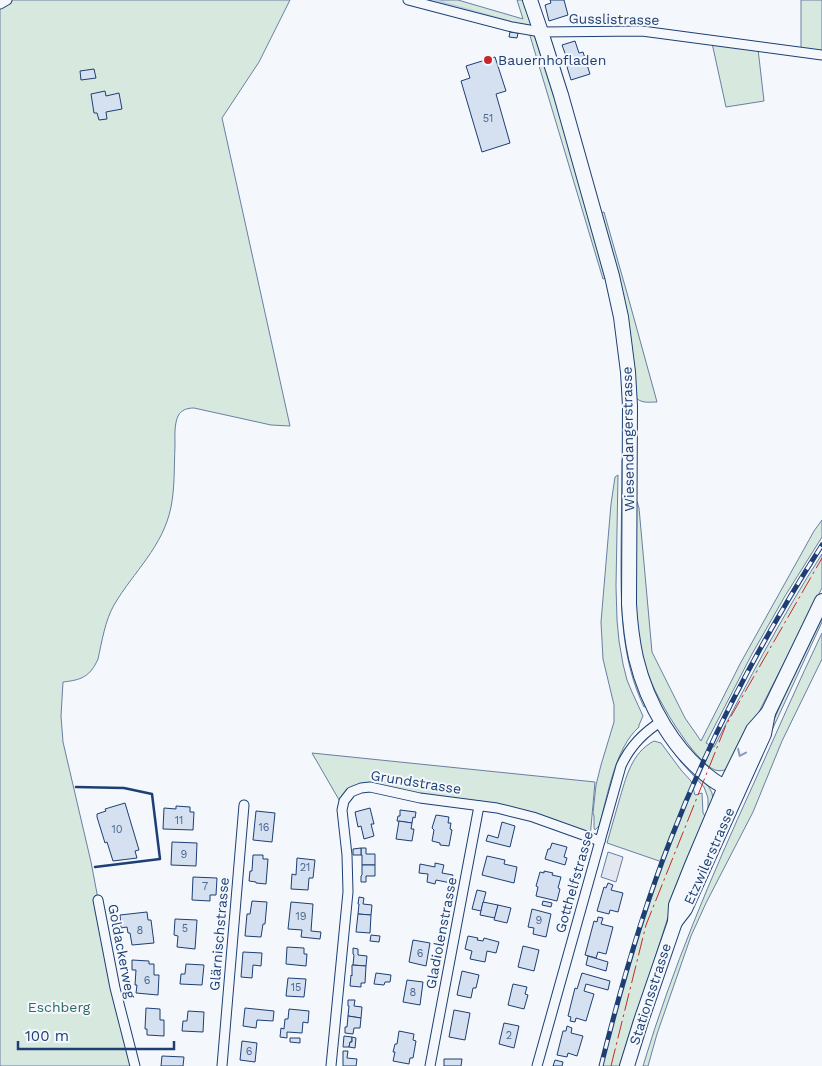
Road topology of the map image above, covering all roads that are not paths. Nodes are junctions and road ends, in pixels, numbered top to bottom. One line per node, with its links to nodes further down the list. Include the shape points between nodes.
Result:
1 (7, 0): 4 (street)
2 (408, 0): 5 (street, Gusslistrasse)
3 (530, 0): 5 (main road, Wiesendangerstrasse)
4 (0, 4)
5 (541, 32): 6 (street, Gusslistrasse, via 642,31); 8 (main road, Wiesendangerstrasse, via 595,214 621,317 630,406 630,620 642,676)
6 (822, 55)
7 (822, 601): 9 (main road, Etzwilerstrasse, via 768,713 764,734)
8 (662, 721): 9 (main road, Wiesendangerstrasse, via 696,764 710,778); 12 (street, Gotthelfstrasse, via 639,738 623,761)
9 (731, 790): 14 (main road, Etzwilerstrasse, via 685,909)
10 (244, 805): 16 (street, Glärnischstrasse)
11 (479, 806): 12 (street, Grundstrasse, via 525,815); 17 (street, Grundstrasse, via 370,787 356,790 344,801 342,814 348,892); 18 (street, Gladiolenstrasse)
12 (600, 841): 19 (street, Gotthelfstrasse)
13 (98, 900): 15 (street, Goldackerweg, via 116,995)
14 (675, 922): 20 (main road, Stationsstrasse)
15 (136, 1066)
16 (222, 1066)
17 (331, 1066)
18 (430, 1066)
19 (537, 1066)
20 (627, 1066)

